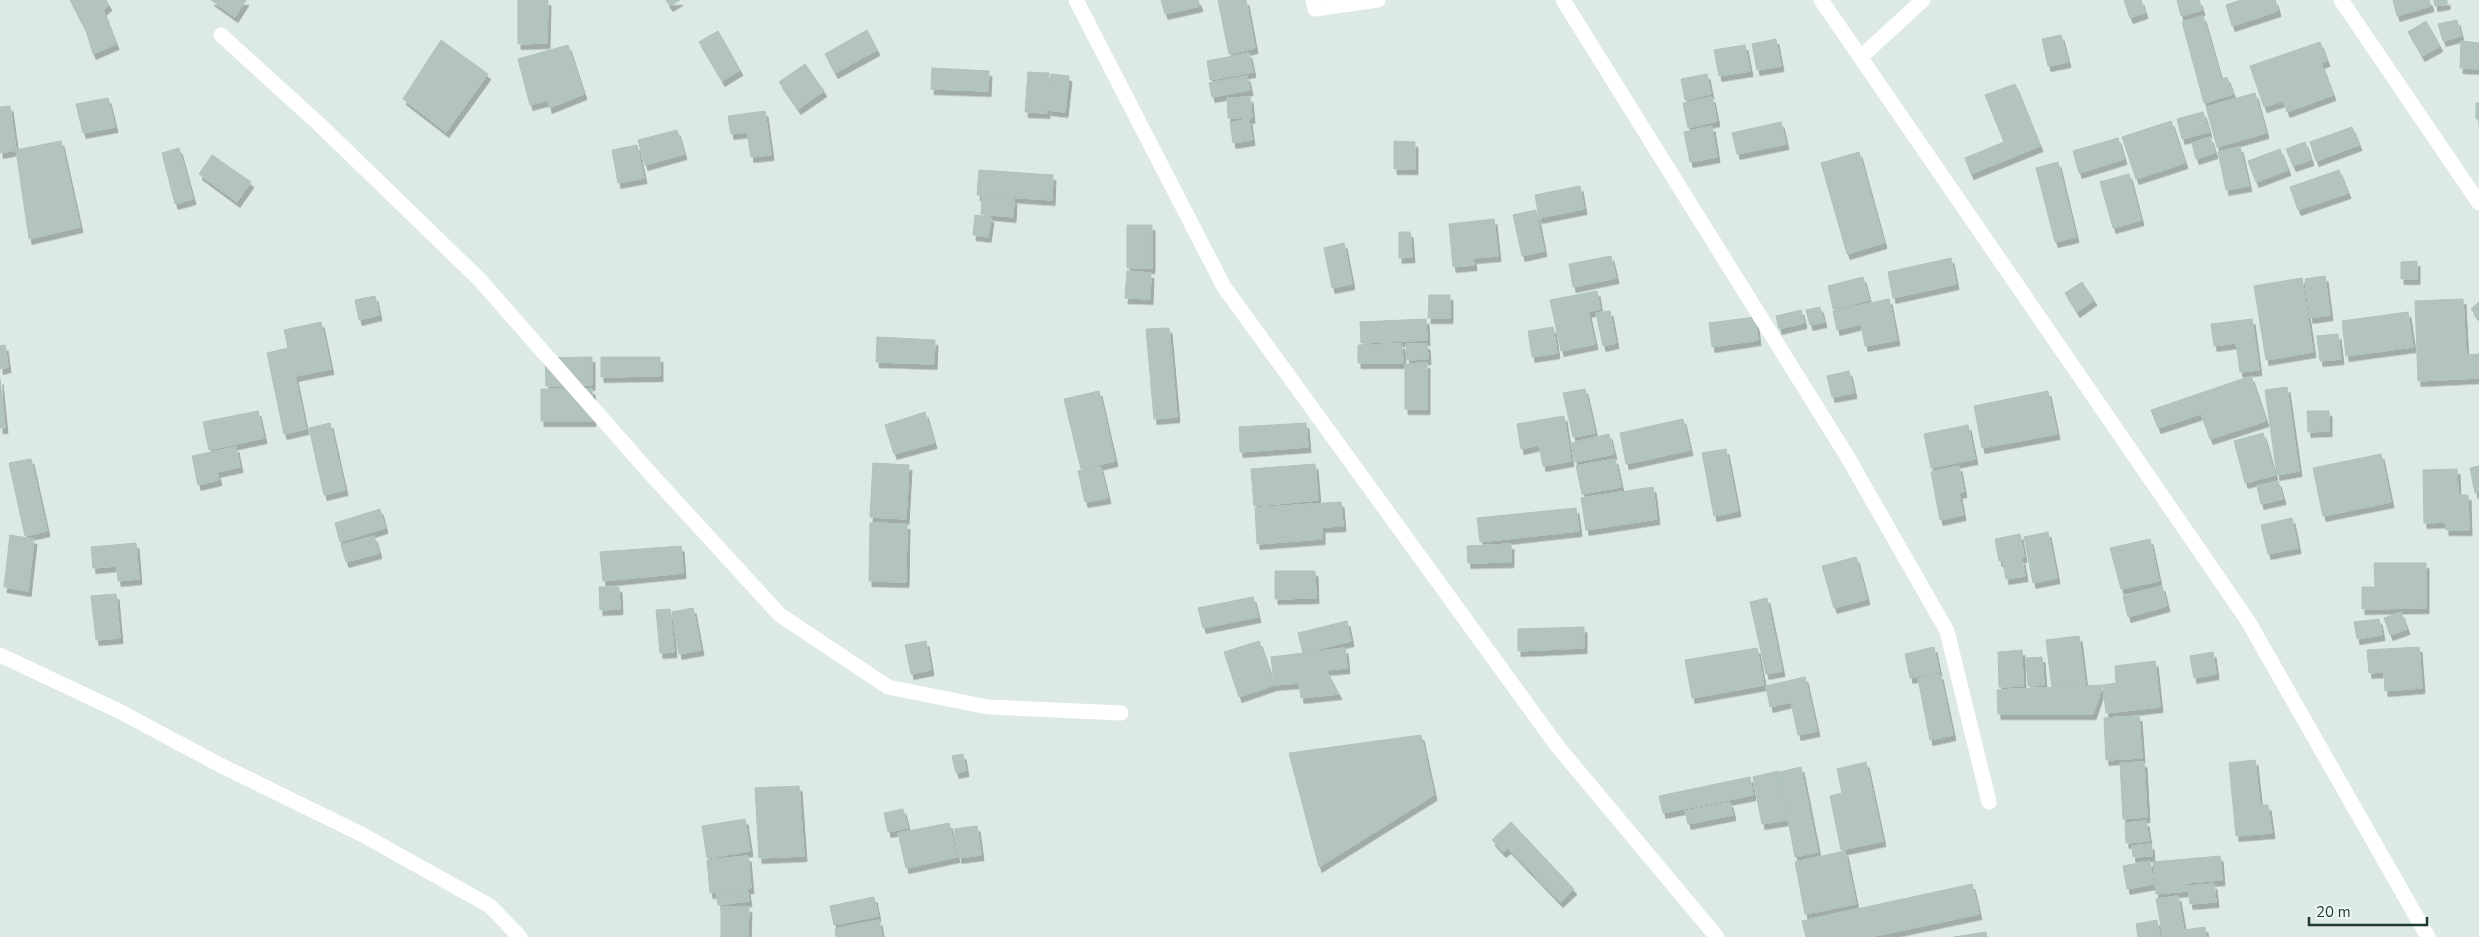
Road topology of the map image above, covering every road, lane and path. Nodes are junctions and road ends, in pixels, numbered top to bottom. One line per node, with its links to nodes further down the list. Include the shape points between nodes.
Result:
1 (1076, 0): 15 (street, via 1224,286 1558,747)
2 (1313, 0): 3 (street, via 1315,9)
3 (1378, 0)
4 (1563, 0): 13 (street, via 1847,456 1947,631)
5 (1821, 0): 9 (street)
6 (1923, 0): 9 (street)
7 (2340, 0): 10 (street)
8 (220, 35): 12 (street, via 320,125 479,280 780,615 888,687 988,707)
9 (1862, 56): 16 (street, via 2248,621)
10 (2479, 203)
11 (0, 656): 14 (street, via 120,711 220,765 363,835 490,906)
12 (1121, 713)
13 (1989, 802)
14 (520, 937)
15 (1717, 937)
16 (2428, 937)

